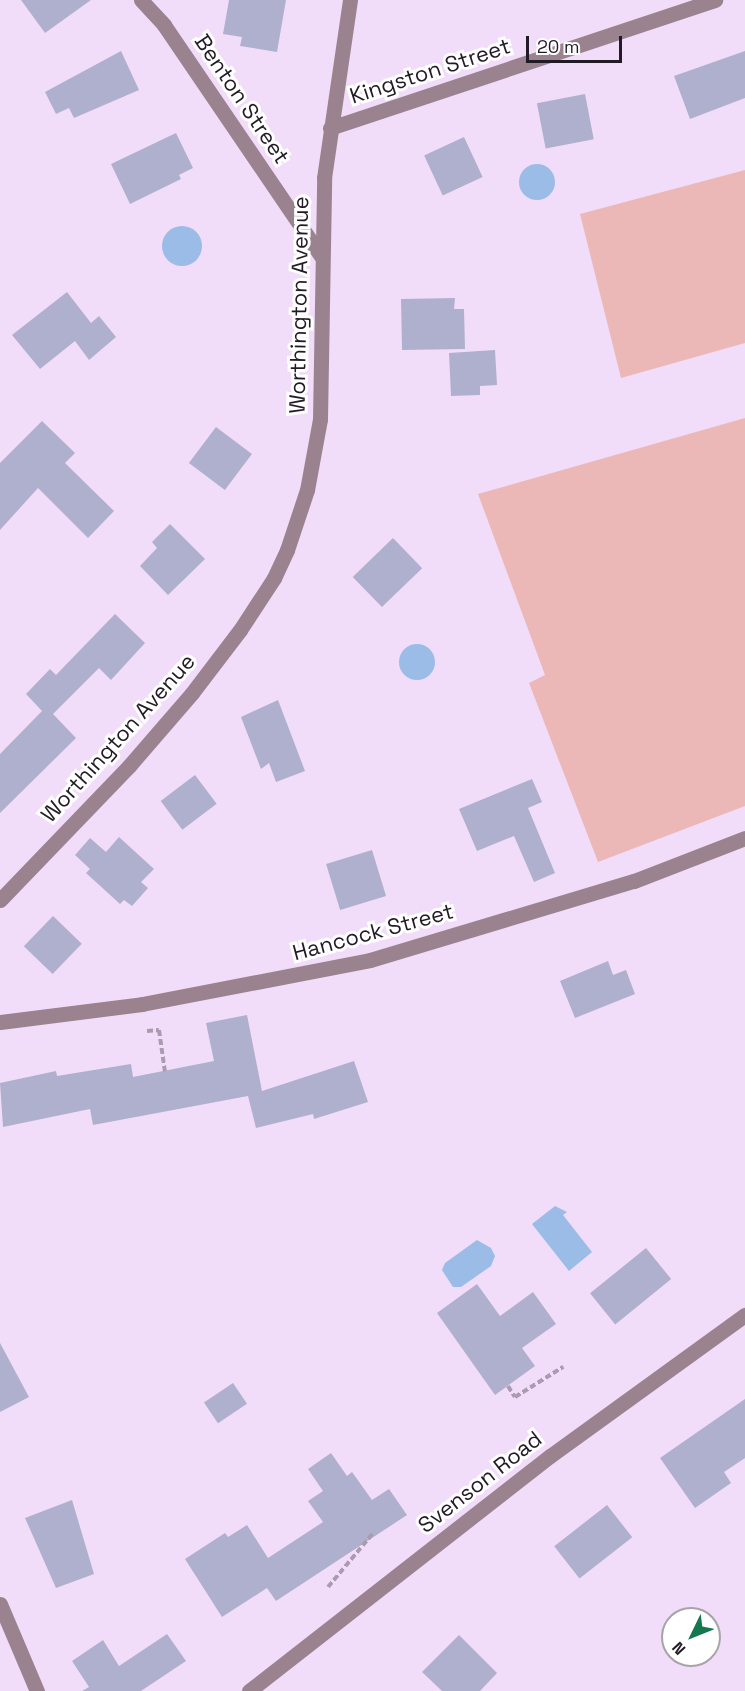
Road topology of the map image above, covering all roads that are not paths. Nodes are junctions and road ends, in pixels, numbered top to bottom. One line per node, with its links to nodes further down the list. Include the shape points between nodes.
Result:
1 (141, 0): 5 (street, Benton Street, via 164,25)
2 (350, 0): 4 (street, Worthington Avenue)
3 (715, 0): 4 (street, Kingston Street)
4 (330, 128): 5 (street, Worthington Avenue)
5 (321, 256): 7 (street, Worthington Avenue, via 324,346 320,420 307,490 274,578 192,693 129,766)
6 (745, 838): 8 (street, Hancock Street, via 634,881 370,960 131,1006)
7 (0, 900)
8 (0, 1022)
9 (745, 1315): 12 (street, Svenson Road, via 550,1456)
10 (0, 1604): 11 (street)
11 (37, 1691)
12 (249, 1691)

